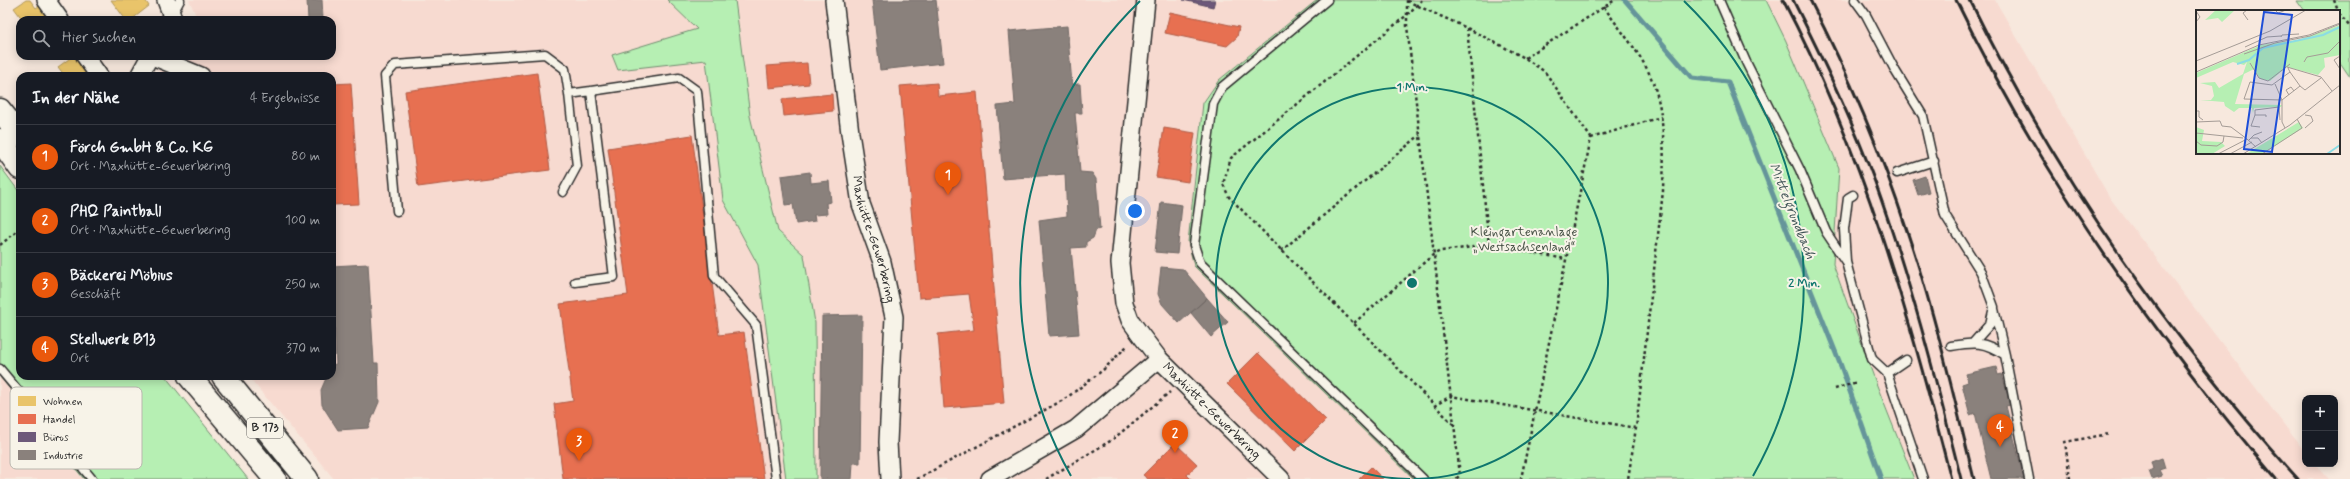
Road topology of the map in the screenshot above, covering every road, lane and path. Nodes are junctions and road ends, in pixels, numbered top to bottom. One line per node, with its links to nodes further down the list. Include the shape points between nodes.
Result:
1 (46, 0): 18 (street)
2 (166, 0): 19 (street)
3 (180, 0): 20 (lane)
4 (834, 0): 79 (street, Maxhütte-Gewerbering, via 861,204 882,262 894,317 888,442)
5 (1146, 0): 54 (street, Maxhütte-Gewerbering, via 1120,263 1124,304 1130,320)
6 (1327, 0): 84 (lane, via 1222,87 1212,104 1194,245 1200,263)
7 (1407, 0): 13 (path); 16 (path)
8 (1422, 0): 13 (path)
9 (1615, 0): 14 (path)
10 (1719, 0): 50 (lane, via 1746,62 1800,170 1826,232)
11 (1855, 0): 38 (lane, via 1923,116)
12 (2334, 0): 15 (path)
13 (1416, 5): 16 (path); 21 (path)
14 (1604, 7): 23 (path); 33 (path, via 1649,73)
15 (2337, 10)
16 (1407, 15): 35 (path); 47 (path, via 1231,158 1223,184 1229,197)
17 (2340, 15): 22 (path)
18 (57, 16)
19 (170, 16)
20 (172, 16)
21 (1467, 28): 23 (path); 46 (path)
22 (2350, 28)
23 (1525, 58): 36 (path, via 1545,72)
24 (88, 60): 27 (street)
25 (149, 60): 28 (street)
26 (161, 60): 29 (street)
27 (96, 72)
28 (141, 72)
29 (191, 72)
30 (591, 92): 31 (lane); 51 (lane, via 614,277); 78 (lane, via 679,78 696,91 714,276 756,325)
31 (569, 94): 41 (lane, via 577,166); 43 (lane, via 565,69 544,54 395,65 385,76)
32 (0, 110): 34 (main road)
33 (1661, 117): 36 (path); 72 (path, via 1664,191)
34 (16, 130)
35 (1420, 135): 47 (path); 48 (path)
36 (1591, 138): 49 (path)
37 (0, 140): 39 (main road)
38 (1934, 161): 40 (lane); 52 (lane, via 1945,215 1981,272)
39 (16, 162)
40 (1897, 173)
41 (563, 192)
42 (1853, 195): 50 (lane, via 1848,198 1844,229)
43 (397, 211)
44 (16, 232): 45 (path)
45 (0, 245)
46 (1489, 245): 48 (path); 49 (path)
47 (1281, 251): 53 (path)
48 (1434, 254): 53 (path); 68 (path)
49 (1566, 259): 70 (path)
50 (1846, 262): 61 (lane, via 1872,359)
51 (575, 282)
52 (1994, 308): 55 (lane, via 1990,324); 57 (lane)
53 (1354, 323): 69 (path)
54 (1140, 334): 58 (street, Maxhütte-Gewerbering); 80 (path, via 1103,370 1065,399)
55 (1974, 342): 56 (lane); 57 (lane, via 1991,346)
56 (1951, 346)
57 (2005, 355): 89 (lane)
58 (1159, 359): 65 (street, Maxhütte-Gewerbering); 81 (street, Maxhütte-Gewerbering, via 1076,429)
59 (1906, 360): 61 (lane)
60 (0, 369): 66 (lane)
61 (1887, 372): 88 (lane)
62 (192, 380): 76 (main road, B 173)
63 (226, 380): 77 (main road, B 173)
64 (1857, 382): 67 (path)
65 (1184, 383): 82 (path, via 1112,440); 83 (street, Maxhütte-Gewerbering)
66 (15, 387)
67 (1835, 389)
68 (1451, 396): 69 (path); 70 (path); 71 (path)
69 (1434, 406): 71 (path)
70 (1535, 410): 72 (path); 86 (path)
71 (1454, 425): 85 (path, via 1460,475)
72 (1636, 428): 87 (path)
73 (2109, 434): 90 (path, via 2065,442)
74 (84, 469): 75 (lane)
75 (92, 479)
76 (275, 479)
77 (307, 479)
78 (776, 479)
79 (890, 479)
80 (917, 479)
81 (990, 479)
82 (1046, 479)
83 (1281, 479)
84 (1423, 479)
85 (1456, 479)
86 (1521, 479)
87 (1628, 479)
88 (1923, 479)
89 (2030, 479)
90 (2070, 479)

